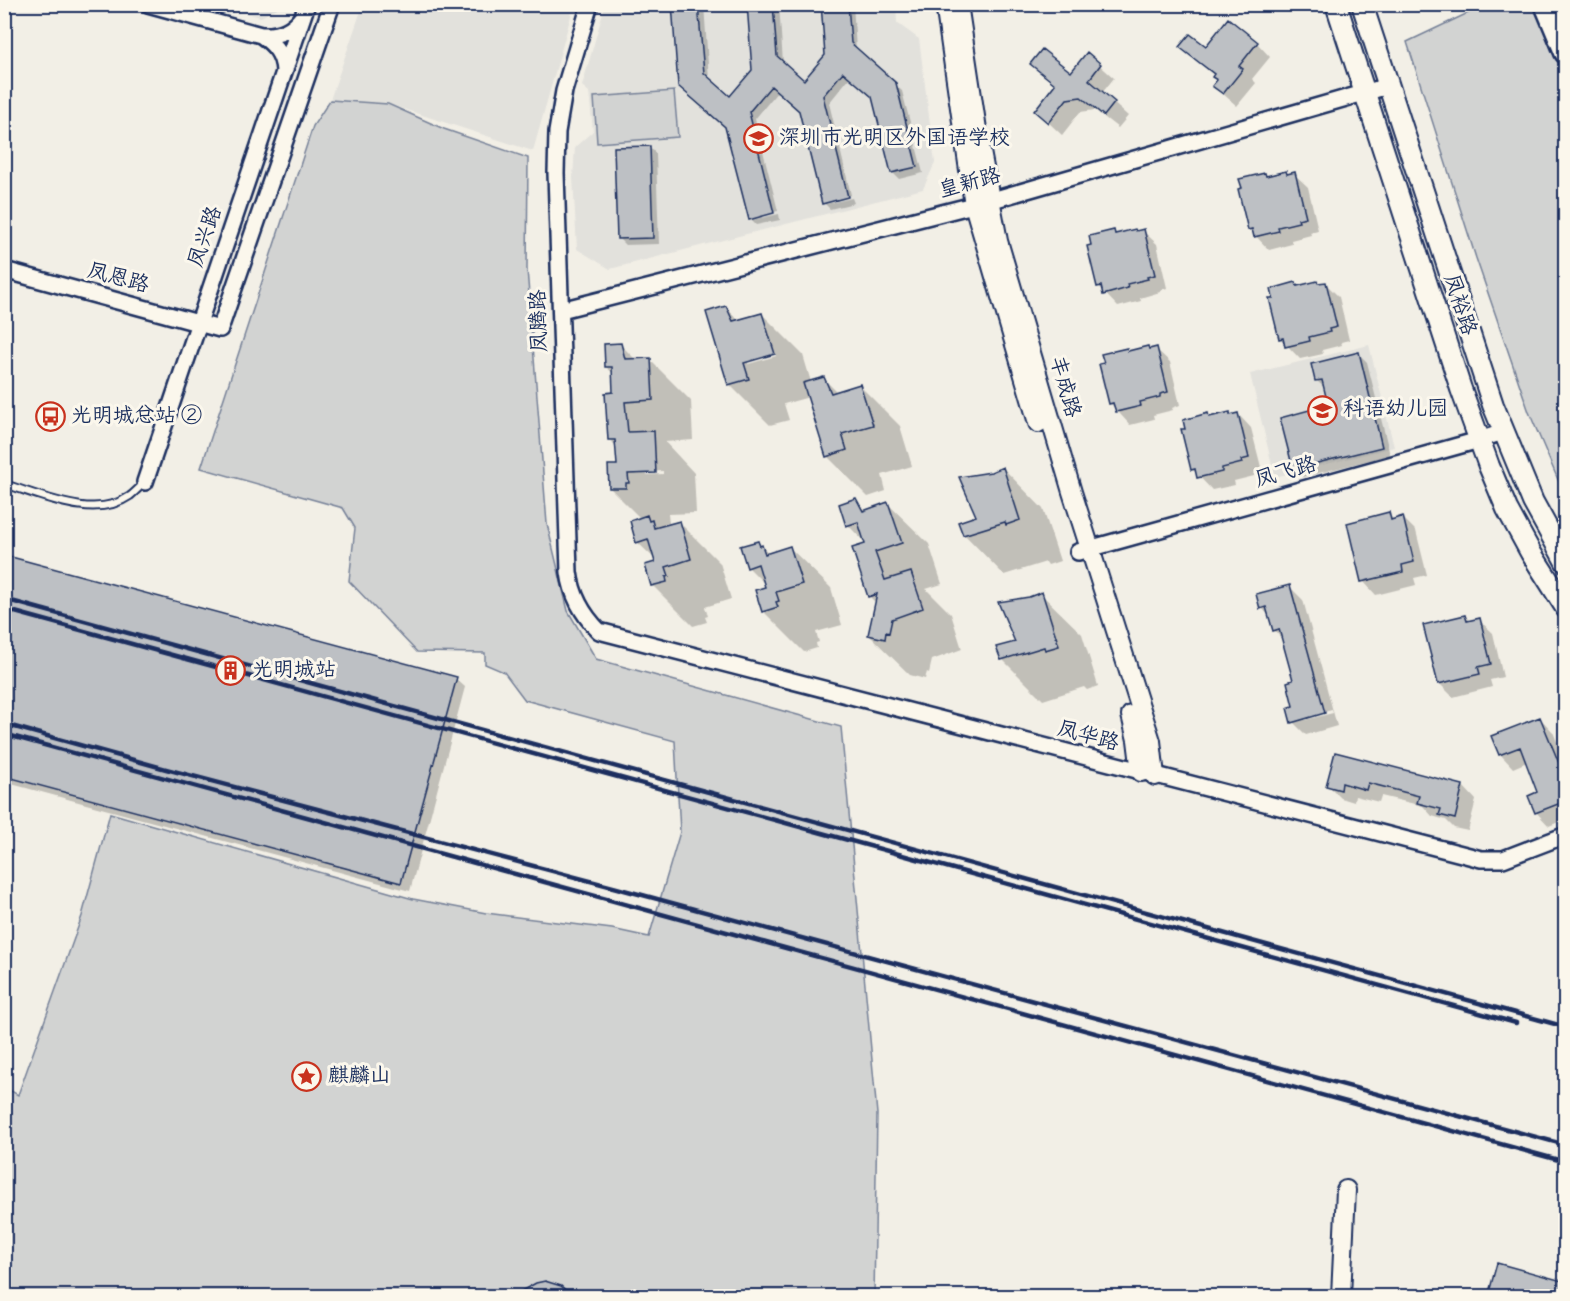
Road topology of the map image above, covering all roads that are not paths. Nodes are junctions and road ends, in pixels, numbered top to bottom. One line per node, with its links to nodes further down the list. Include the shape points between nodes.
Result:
1 (148, 4): 10 (street)
2 (332, 4): 19 (street, 凤兴路)
3 (590, 4): 17 (street, 凤腾路, via 564,91 557,132)
4 (945, 4): 15 (main road, 丰成路)
5 (958, 4): 15 (main road, 丰成路)
6 (1336, 4): 14 (main road, 凤裕路)
7 (1362, 4): 13 (main road, 凤裕路)
8 (1546, 4): 11 (highway)
9 (305, 9): 10 (street, via 290,29 271,36); 12 (street, 凤兴路)
10 (261, 35): 12 (street, via 277,48)
11 (1566, 52)
12 (284, 74): 18 (street, 凤兴路)
13 (1388, 86): 14 (street, 皇新路); 20 (main road, 凤裕路)
14 (1364, 93): 15 (street, 皇新路); 21 (main road, 凤裕路)
15 (982, 203): 17 (street, 皇新路); 24 (main road, 丰成路, via 998,241 1049,415)
16 (4, 270): 18 (street, 凤恩路)
17 (561, 310): 27 (street, 凤腾路, via 569,572 578,603)
18 (199, 323): 19 (street, 凤恩路); 22 (street, 凤兴路)
19 (220, 329)
20 (1503, 432): 21 (street, 凤飞路); 25 (main road, 凤裕路, via 1533,502)
21 (1479, 440): 24 (street, 凤飞路); 26 (main road, 凤裕路, via 1507,508)
22 (145, 482): 23 (lane, via 130,496 92,506 71,504)
23 (4, 484)
24 (1084, 551): 28 (main road, 丰成路, via 1151,741)
25 (1566, 562)
26 (1566, 608)
27 (599, 631): 28 (street, 凤华路)
28 (1148, 774): 29 (street, 凤华路, via 1480,859 1503,859)
29 (1566, 835)
30 (1346, 1190): 31 (main road)
31 (1341, 1296)

